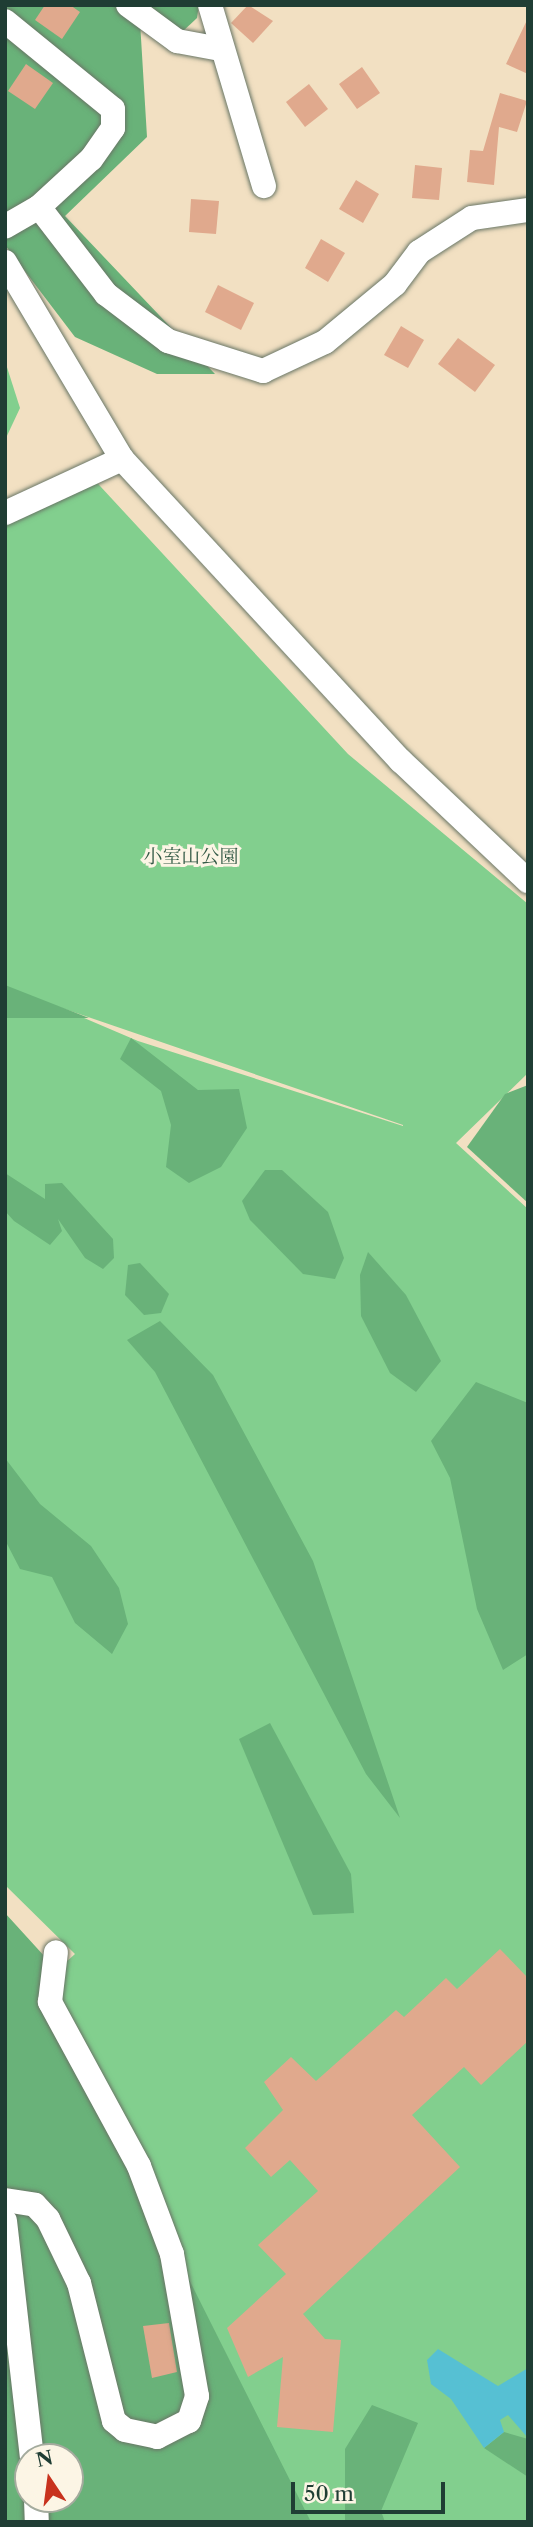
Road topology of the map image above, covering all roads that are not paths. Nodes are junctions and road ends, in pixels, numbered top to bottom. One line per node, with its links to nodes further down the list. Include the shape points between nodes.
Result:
1 (128, 5): 4 (street, via 177,41)
2 (210, 5): 4 (street)
3 (5, 21): 6 (street, via 113,109 113,128 91,159)
4 (220, 49): 5 (street)
5 (264, 186)
6 (39, 207): 7 (street, via 106,294 168,341 263,370 325,342 395,284 419,251 472,218); 8 (street)
7 (528, 210)
8 (5, 227)
9 (5, 262): 10 (street)
10 (122, 459): 11 (street); 12 (street, via 401,761)
11 (5, 513)
12 (528, 881)
13 (56, 1952): 14 (street, via 50,2002 139,2166 172,2254 197,2396 189,2421 158,2437 125,2430 114,2421 79,2283 48,2219 35,2205)
14 (5, 2200)
15 (5, 2221): 16 (street)
16 (30, 2443)

